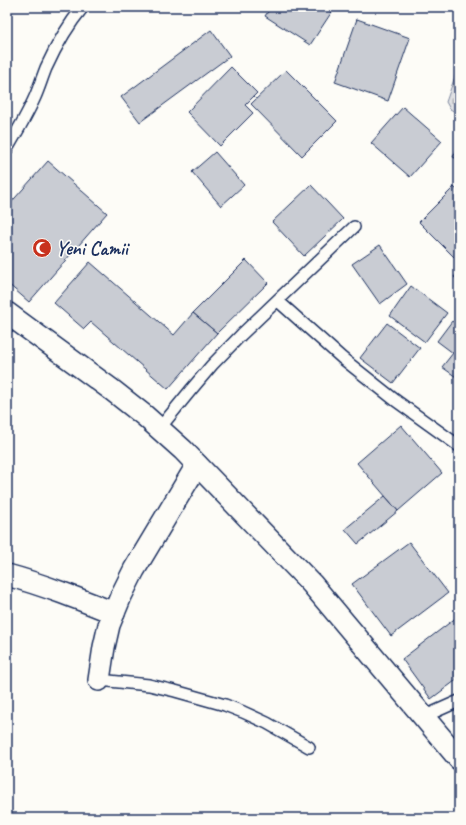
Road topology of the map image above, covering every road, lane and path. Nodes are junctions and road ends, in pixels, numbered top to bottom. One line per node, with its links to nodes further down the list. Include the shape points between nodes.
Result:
1 (83, 7): 2 (lane, via 59,42 22,125)
2 (7, 149)
3 (354, 228): 4 (lane)
4 (278, 301): 6 (lane, via 212,365); 7 (lane, via 342,358)
5 (7, 313): 6 (street, via 112,390)
6 (159, 429): 8 (street)
7 (459, 446)
8 (197, 465): 10 (street, via 134,570); 13 (street, via 312,584)
9 (7, 575): 10 (street, via 73,596)
10 (114, 613): 11 (street, via 104,647)
11 (99, 680): 14 (lane, via 149,685 210,700 267,723)
12 (459, 701): 13 (lane)
13 (423, 716): 15 (street)
14 (309, 747)
15 (459, 759)

